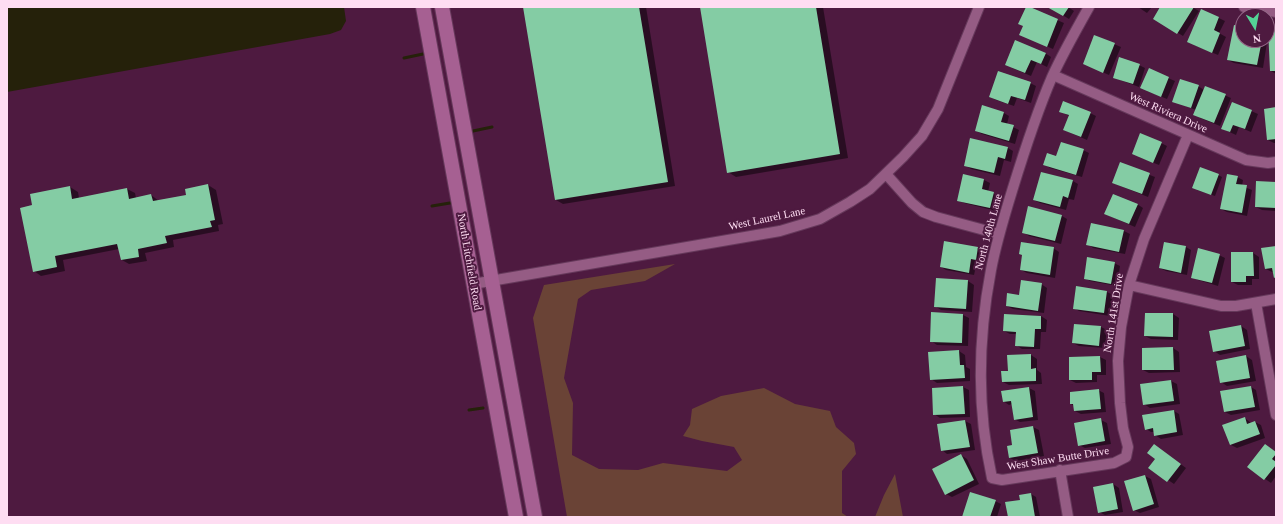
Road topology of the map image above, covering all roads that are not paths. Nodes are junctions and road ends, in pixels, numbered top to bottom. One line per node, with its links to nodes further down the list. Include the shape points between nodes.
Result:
1 (423, 7): 13 (main road, North Litchfield Road)
2 (442, 7): 12 (main road, North Litchfield Road)
3 (979, 7): 10 (street, West Laurel Lane, via 938,109 922,136)
4 (1089, 7): 7 (street, North 140th Lane)
5 (1244, 7): 6 (street)
6 (1276, 12)
7 (1053, 75): 8 (street, West Riviera Drive); 11 (street, North 140th Lane, via 1027,143)
8 (1188, 135): 9 (street, West Riviera Drive, via 1246,160); 14 (street, North 141st Drive, via 1144,239)
9 (1276, 162)
10 (886, 174): 11 (street, via 923,212); 12 (street, West Laurel Lane, via 870,189 836,211 794,228)
11 (999, 234): 20 (street, North 140th Lane, via 987,294 981,364 982,409)
12 (492, 281): 13 (street, West Laurel Lane); 22 (main road, North Litchfield Road)
13 (473, 284): 21 (main road, North Litchfield Road)
14 (1129, 285): 16 (street, via 1221,306); 18 (street, North 141st Drive, via 1118,361 1121,409 1128,447)
15 (1276, 299): 16 (street)
16 (1256, 303): 17 (street)
17 (1276, 415)
18 (1126, 457): 19 (street, West Shaw Butte Drive, via 1114,463)
19 (1060, 470): 20 (street, West Shaw Butte Drive, via 1002,480); 23 (street)
20 (992, 478)
21 (516, 517)
22 (535, 517)
23 (1068, 517)

